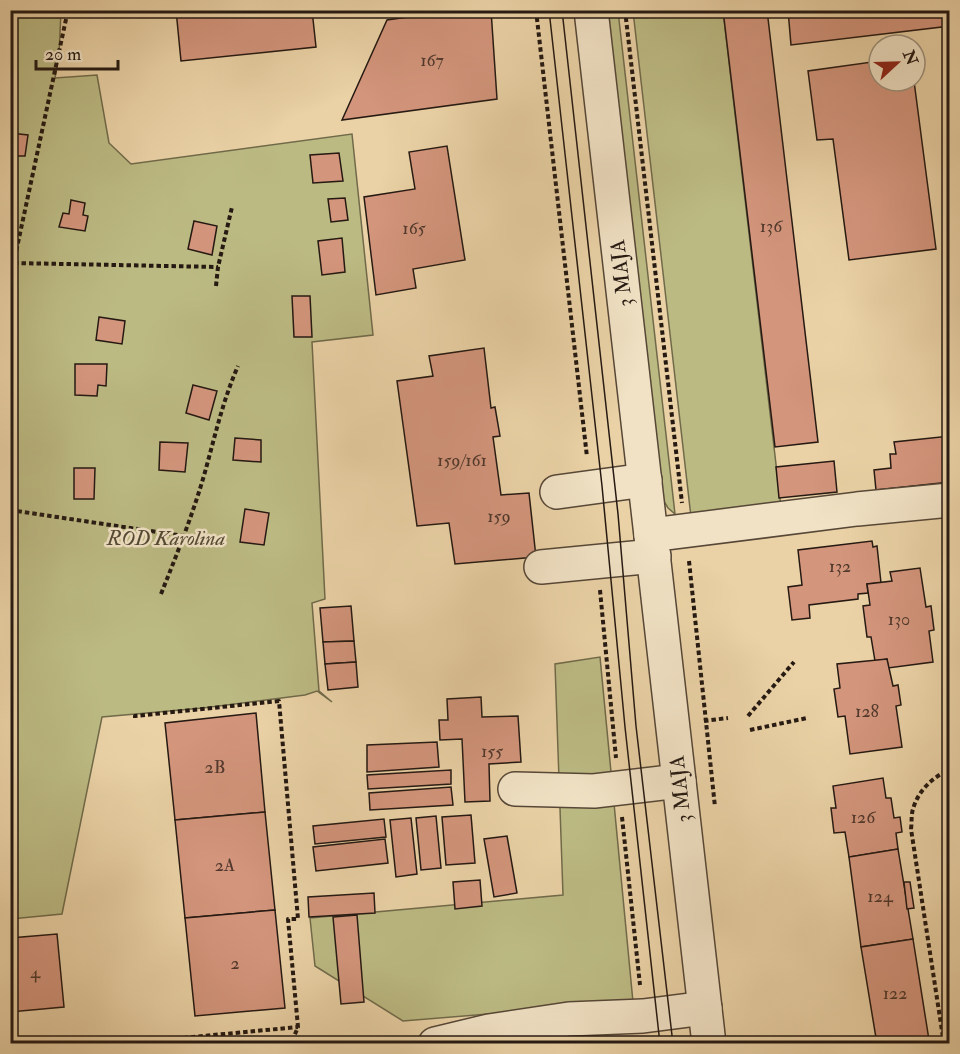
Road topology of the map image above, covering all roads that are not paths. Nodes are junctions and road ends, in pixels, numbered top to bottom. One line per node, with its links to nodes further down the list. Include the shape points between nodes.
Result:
1 (591, 10): 2 (street, 3 MAJA)
2 (645, 480): 3 (street); 5 (street, 3 MAJA)
3 (557, 492)
4 (950, 500): 5 (street, via 857,509)
5 (652, 545): 6 (street, via 598,561); 7 (street, 3 MAJA)
6 (541, 567)
7 (680, 781): 8 (street, via 594,791); 9 (street, 3 MAJA)
8 (515, 789)
9 (705, 1008): 10 (street, via 569,1019); 11 (street, 3 MAJA)
10 (435, 1044)
11 (709, 1044)

